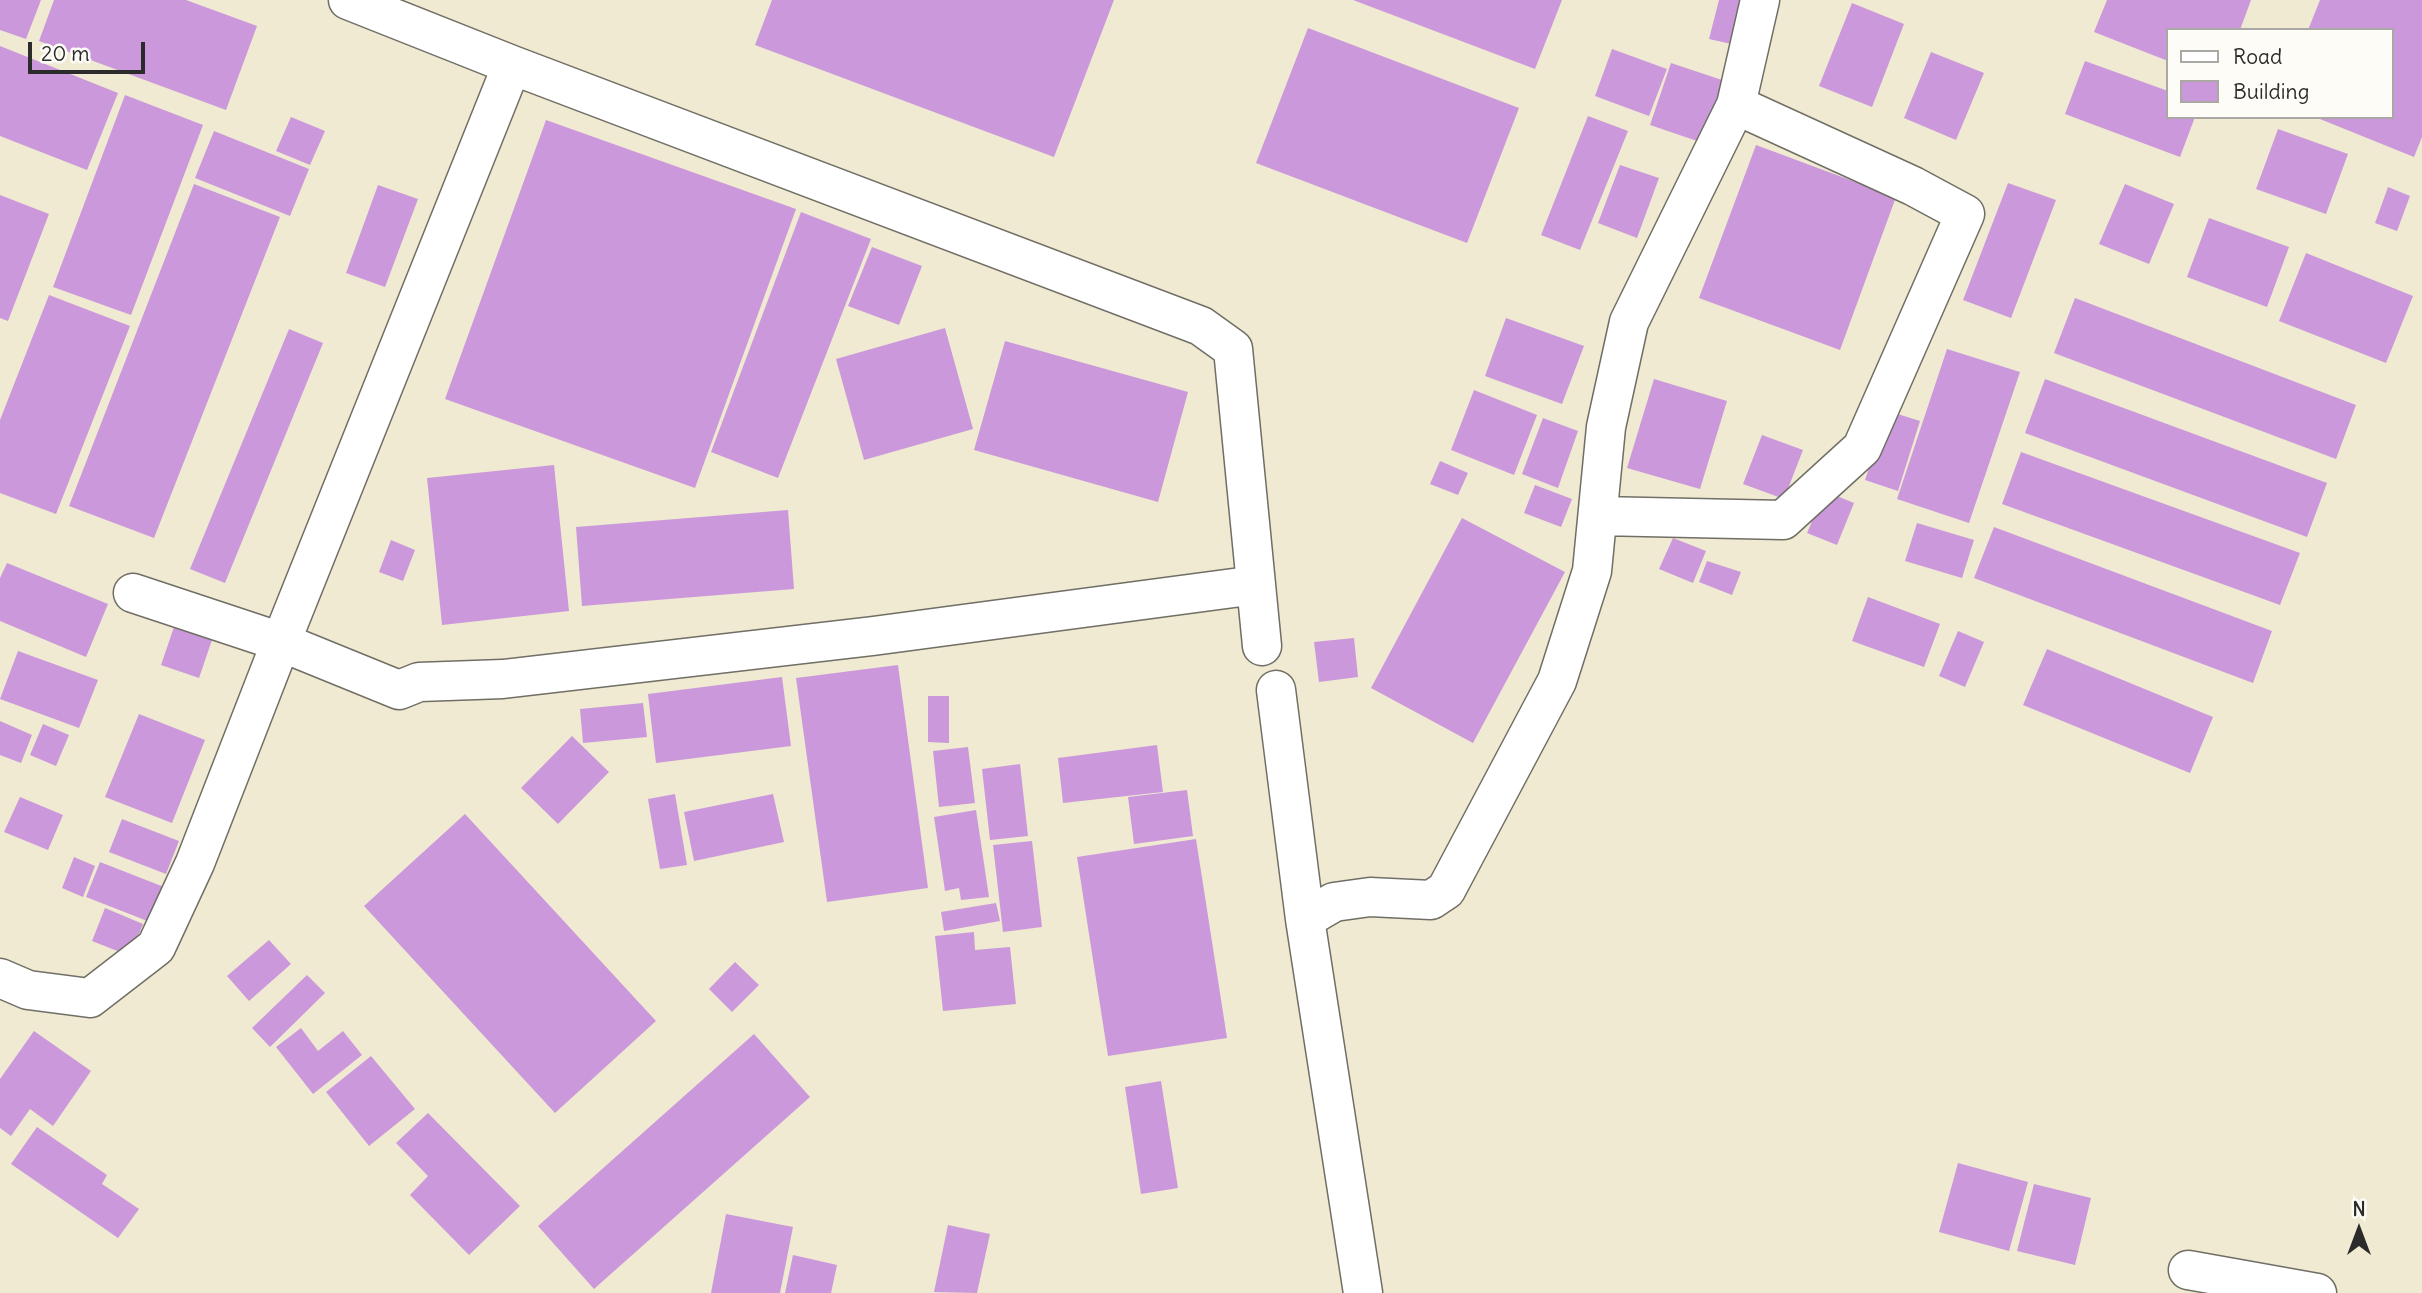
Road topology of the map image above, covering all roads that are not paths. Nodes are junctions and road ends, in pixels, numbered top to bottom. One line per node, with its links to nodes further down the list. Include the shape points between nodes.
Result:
1 (348, 0): 3 (lane)
2 (1760, 0): 4 (lane)
3 (512, 65): 6 (lane, via 1201,326 1233,349); 8 (lane)
4 (1736, 105): 5 (lane, via 1629,323 1606,427); 5 (lane, via 1965,214 1862,448 1783,520)
5 (1599, 516): 11 (lane, via 1592,571 1557,681 1446,890 1431,901 1370,897 1334,902)
6 (1256, 585): 8 (lane, via 503,679 419,682 399,690); 9 (lane)
7 (133, 593): 8 (lane)
8 (281, 642): 12 (lane, via 195,863 156,947 90,998 28,990)
9 (1262, 646)
10 (1276, 690): 11 (lane)
11 (1305, 919): 14 (lane)
12 (0, 978)
13 (2188, 1270): 15 (lane)
14 (1363, 1293)
15 (2317, 1293)

